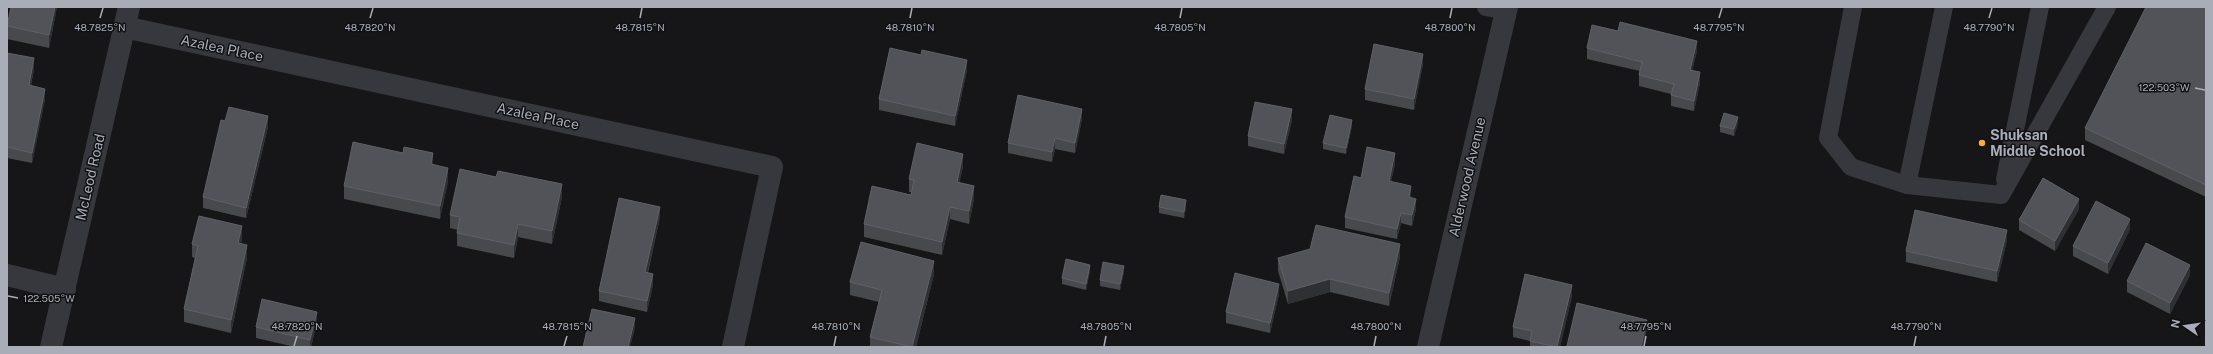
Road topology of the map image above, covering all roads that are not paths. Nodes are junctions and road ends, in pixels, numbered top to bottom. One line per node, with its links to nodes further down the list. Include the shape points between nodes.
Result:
1 (1853, 7): 7 (lane, via 1828,138 1851,167)
2 (1944, 7): 7 (lane)
3 (2040, 7): 8 (lane)
4 (2107, 7): 8 (lane)
5 (1499, 8): 13 (street, Alderwood Avenue)
6 (127, 17): 10 (street, McLeod Road); 12 (street, Azalea Place, via 772,167)
7 (1907, 185): 8 (lane)
8 (2001, 195)
9 (7, 275): 10 (street)
10 (65, 289): 11 (street, McLeod Road)
11 (51, 347)
12 (733, 347)
13 (1428, 347)

